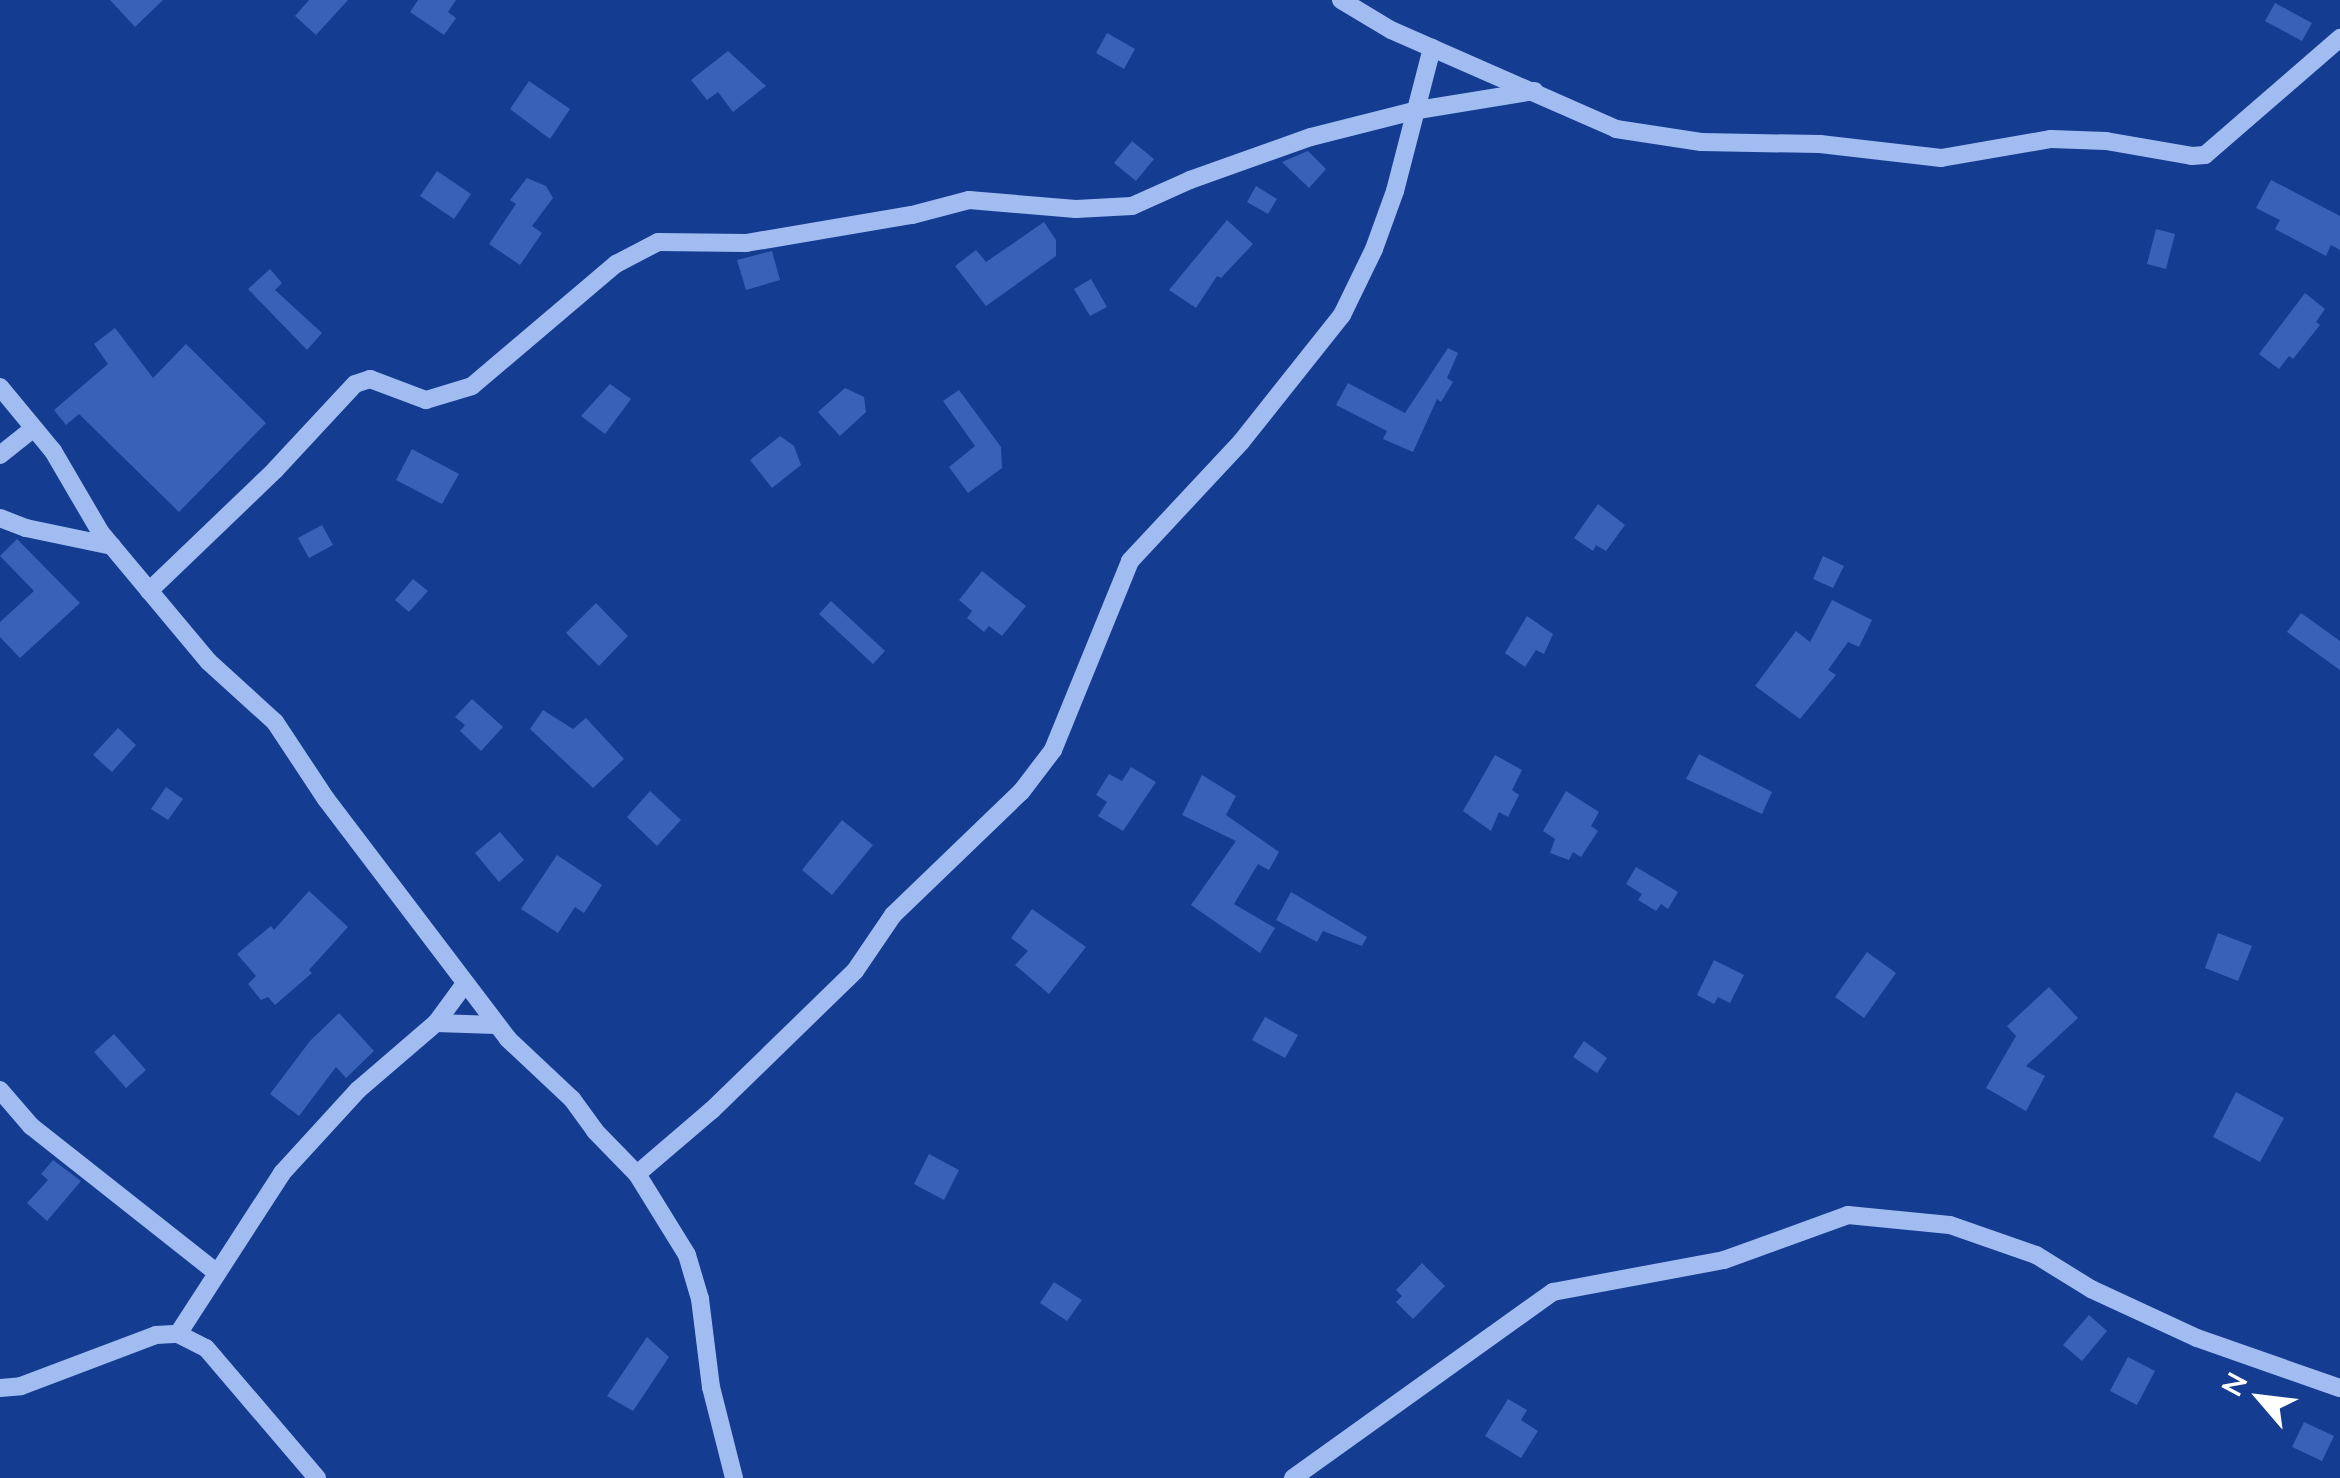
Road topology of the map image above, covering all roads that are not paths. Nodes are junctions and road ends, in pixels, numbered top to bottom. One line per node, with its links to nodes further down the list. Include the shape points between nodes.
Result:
1 (1341, 0): 3 (street)
2 (2340, 38): 4 (street, via 2218,147 2192,156 2106,140 2050,138 1941,158 1820,144 1701,142 1616,129)
3 (1432, 48): 4 (street); 5 (street)
4 (1534, 91): 5 (street)
5 (1418, 110): 11 (street, via 1311,137 1132,206 1076,209 969,200 746,243 658,242 616,264 472,386 426,400 370,379 355,384); 16 (street, via 1374,248 1342,315 1241,442 1130,561 1053,750 1021,792 893,915 855,971)
6 (0, 386): 7 (street)
7 (34, 428): 8 (street); 10 (street)
8 (0, 455)
9 (0, 518): 10 (street)
10 (112, 546): 11 (street)
11 (149, 591): 12 (street, via 208,662 275,722)
12 (464, 985): 13 (street); 14 (street)
13 (436, 1023): 14 (street); 17 (street, via 358,1090 282,1173)
14 (496, 1025): 16 (street)
15 (0, 1090): 17 (street, via 32,1126)
16 (637, 1174): 22 (street, via 687,1255)
17 (217, 1274): 18 (street)
18 (178, 1334): 19 (street); 21 (street, via 206,1348)
19 (0, 1388)
20 (2340, 1388): 23 (street, via 2197,1338 2018,1249 1950,1225 1848,1215 1724,1260 1553,1292)
21 (316, 1478)
22 (734, 1478)
23 (1293, 1478)

